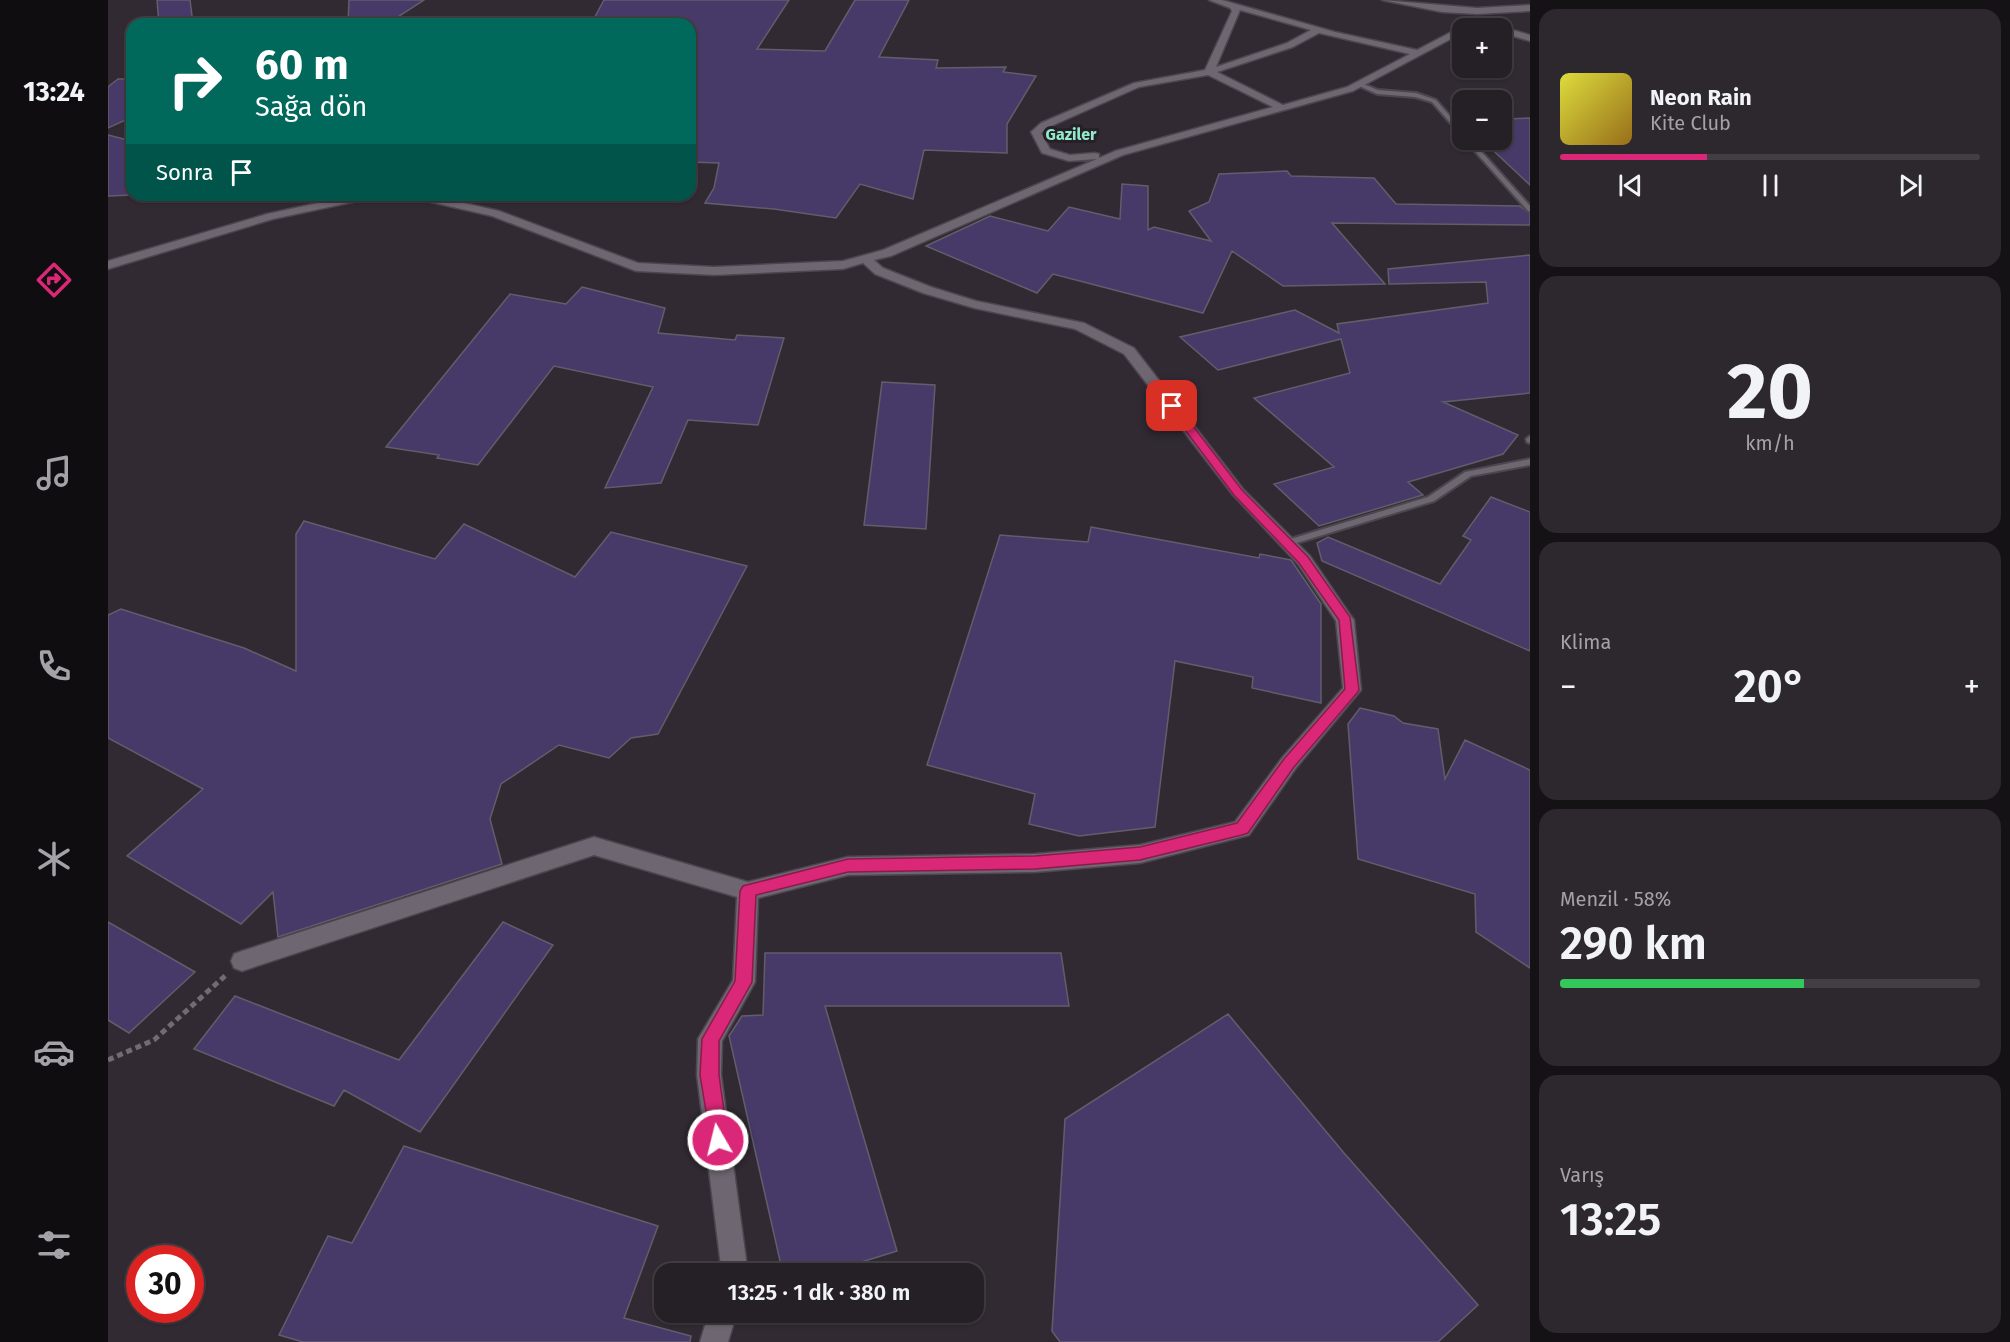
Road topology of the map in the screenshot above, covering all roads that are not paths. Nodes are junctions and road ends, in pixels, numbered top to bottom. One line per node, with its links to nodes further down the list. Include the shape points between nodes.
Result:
1 (1213, 0): 3 (street)
2 (1386, 0): 7 (street)
3 (1234, 6): 9 (street); 13 (street, via 1236,11)
4 (1530, 8): 5 (street); 6 (street)
5 (1484, 18)
6 (1495, 18)
7 (1452, 23)
8 (1452, 27): 12 (street)
9 (1318, 30): 12 (street); 13 (street, via 1290,45)
10 (1512, 33): 11 (street)
11 (1530, 38)
12 (1419, 53): 14 (street)
13 (1209, 72): 15 (street); 18 (street, via 1137,86 1036,132 1046,151 1069,158)
14 (1359, 84): 15 (street); 16 (lane, via 1377,92 1416,95 1434,101)
15 (1284, 109): 18 (street)
16 (1452, 122)
17 (1477, 150): 21 (lane)
18 (1119, 153): 22 (street)
19 (342, 201): 23 (street, via 271,216)
20 (441, 201): 22 (street, via 495,213 636,267 714,271 843,265)
21 (1530, 210)
22 (866, 259): 25 (street, via 879,272 927,290 1079,326 1130,351 1238,492)
23 (108, 265)
24 (1530, 462): 25 (lane, via 1468,474 1431,499)
25 (1287, 543): 26 (street, via 1304,560 1345,620 1352,690 1289,763 1242,829 1140,854 1035,863 848,866)
26 (748, 891): 27 (street, via 594,846); 28 (street, via 744,982 710,1039 710,1075)
27 (242, 961)
28 (734, 1263)
29 (720, 1323): 30 (street)
30 (714, 1342)

